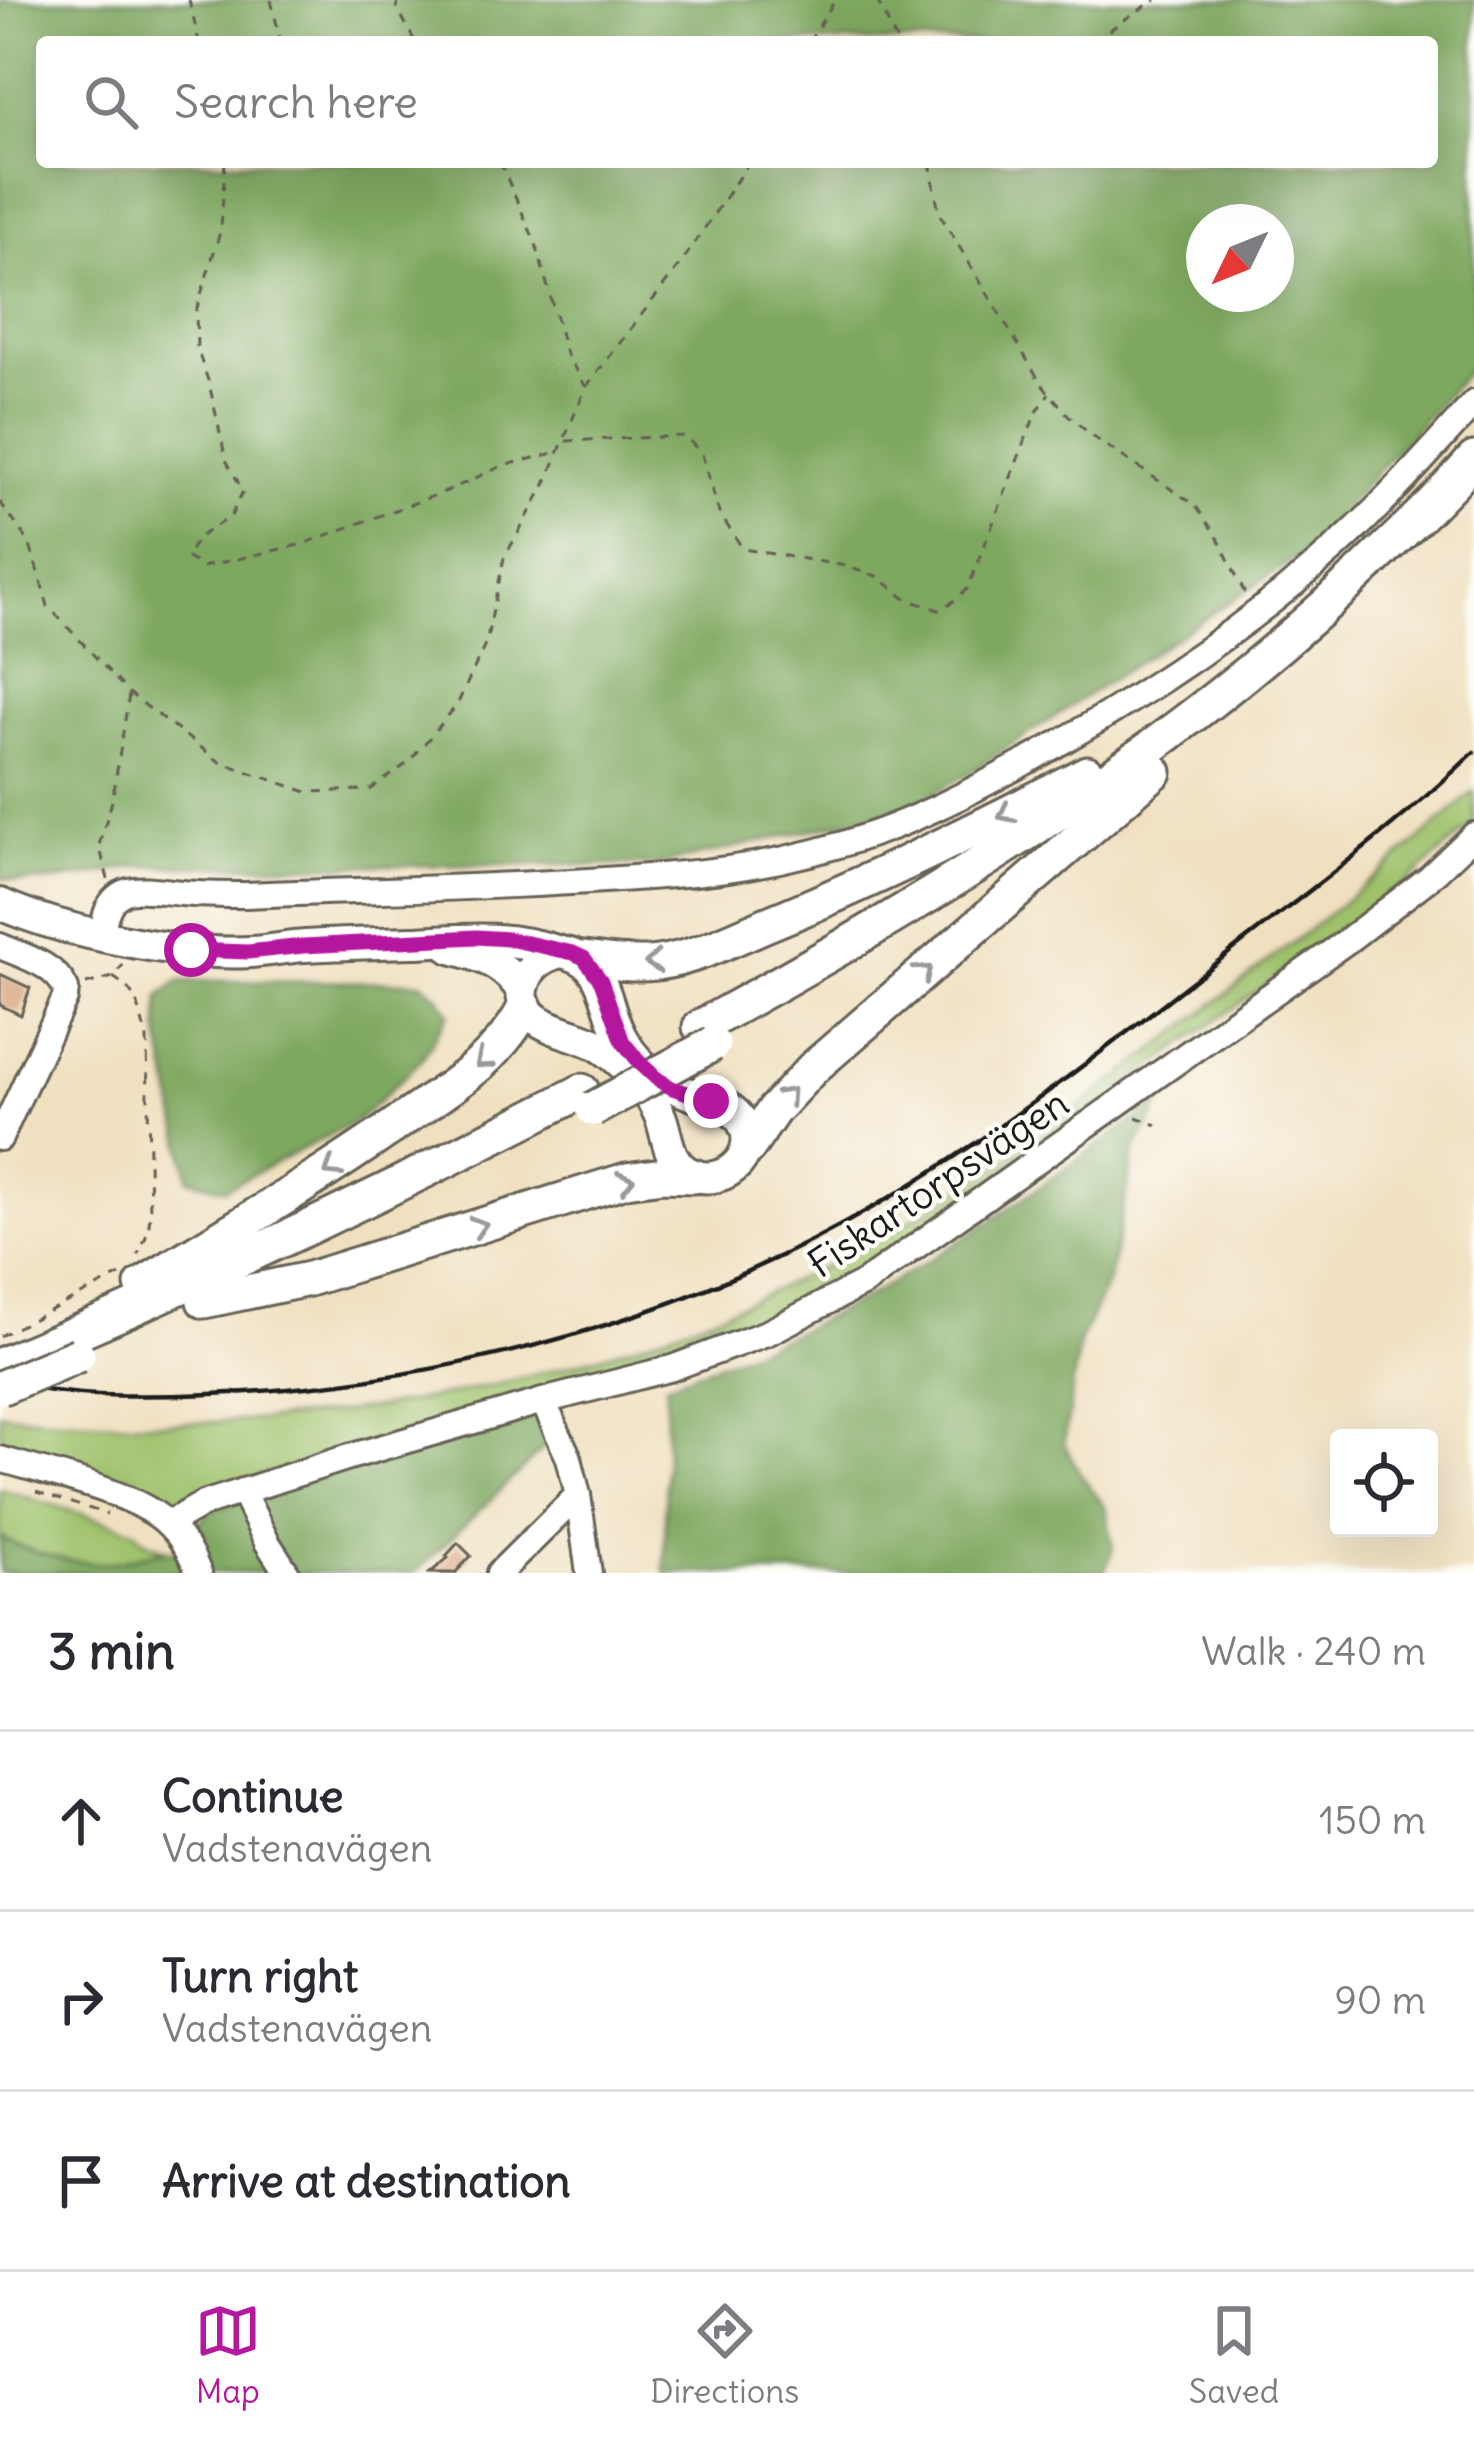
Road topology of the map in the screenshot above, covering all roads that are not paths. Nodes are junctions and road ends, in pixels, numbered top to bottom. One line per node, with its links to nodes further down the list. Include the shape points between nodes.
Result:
1 (1474, 403): 9 (street, via 1339,545 1258,612 1160,682 1006,773 873,835 676,875 214,896 131,890)
2 (1474, 459): 4 (highway, via 1334,599)
3 (1474, 490): 5 (highway, via 1316,644)
4 (1185, 724): 12 (highway, one-way to 12, via 912,860 700,952 640,965); 14 (highway, via 1075,803)
5 (1155, 772): 14 (highway, via 959,904); 17 (highway, one-way to 5, via 812,1069)
6 (1474, 835): 22 (street, Fiskartorpsvägen, via 1347,941 864,1283 726,1349)
7 (0, 895): 9 (main road)
8 (0, 904): 9 (main road, via 21,913)
9 (108, 917): 10 (main road, via 210,951)
10 (422, 941): 12 (main road, via 509,939); 13 (main road, via 493,961)
11 (0, 946): 16 (street, via 57,974 66,989)
12 (572, 955): 13 (main road, via 537,963); 17 (main road, via 601,981 623,1042 640,1063 672,1088 736,1113)
13 (524, 998): 18 (main road, via 539,1021 599,1046 627,1069 650,1096 673,1157); 20 (highway, one-way to 20, via 509,1035 486,1060 331,1170)
14 (707, 1036): 15 (highway, bridge)
15 (587, 1100): 19 (highway); 20 (highway, via 313,1226)
16 (0, 1138)
17 (748, 1148): 18 (main road, via 732,1170)
18 (694, 1176): 19 (highway, one-way to 18, via 309,1279 626,1180)
19 (204, 1300): 21 (highway, bridge)
20 (12, 1345)
21 (0, 1388)
22 (543, 1401): 24 (street, Fiskartorpsvägen); 25 (street)
23 (0, 1459): 26 (street, via 135,1503)
24 (242, 1491): 26 (street, Fiskartorpsvägen); 28 (street)
25 (578, 1495): 29 (street); 30 (street)
26 (168, 1524): 27 (street)
27 (199, 1573)
28 (287, 1573)
29 (499, 1573)
30 (589, 1573)

